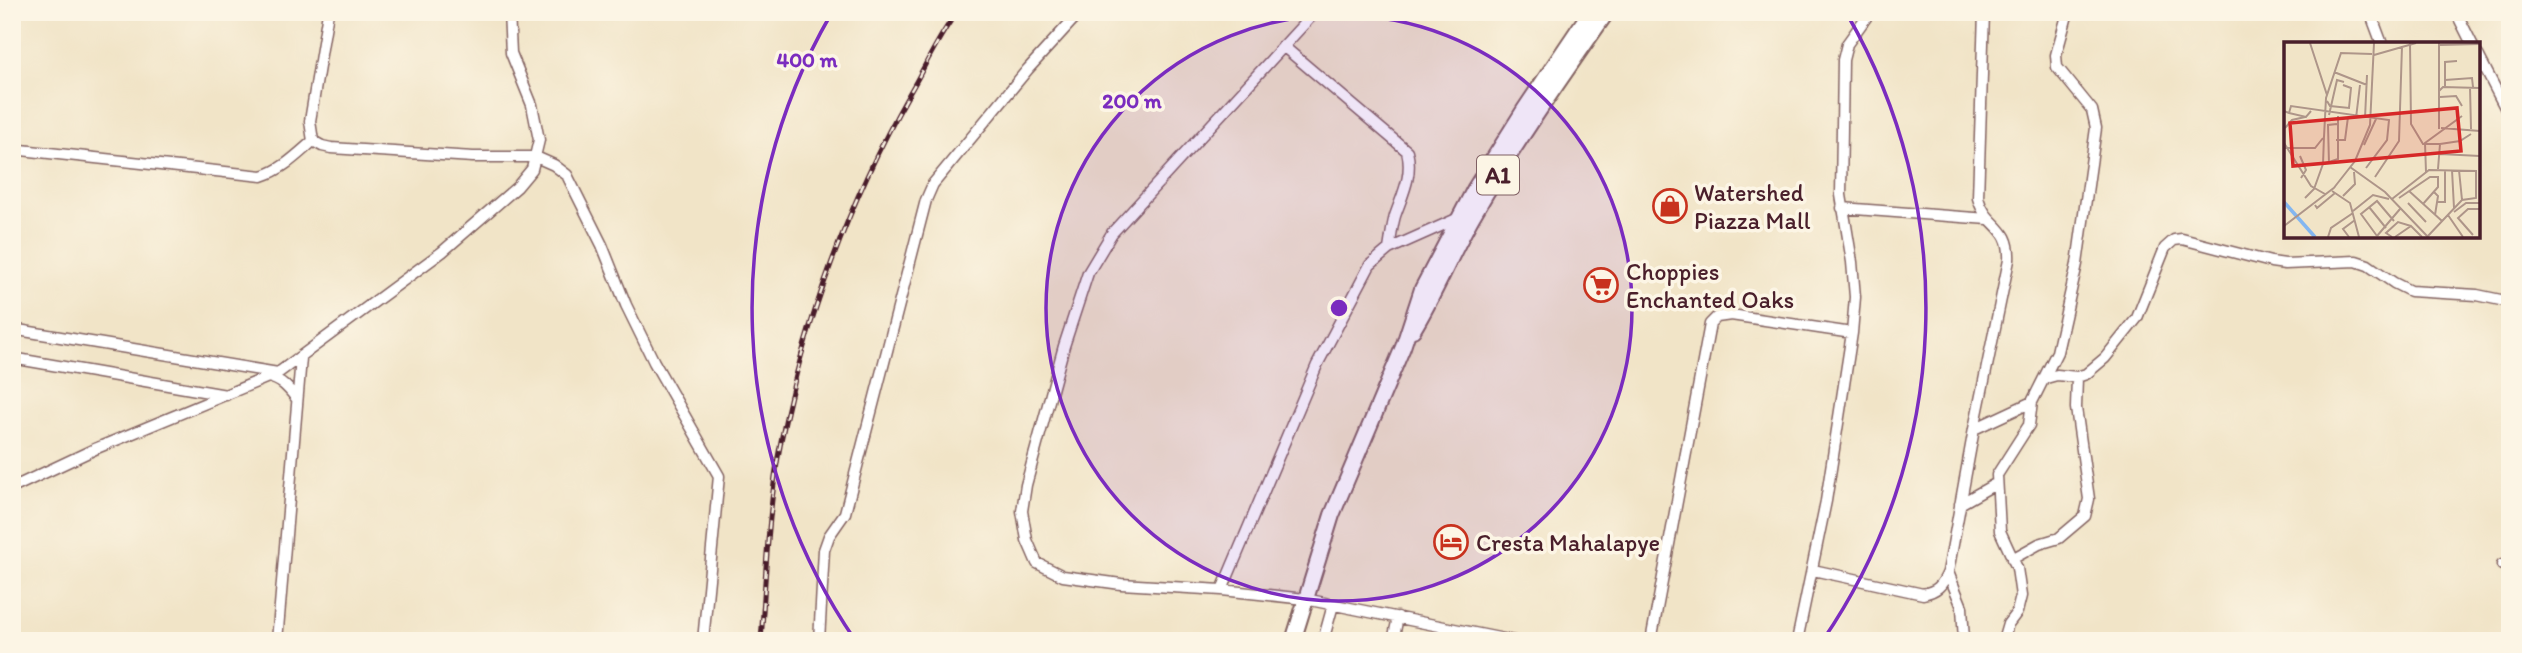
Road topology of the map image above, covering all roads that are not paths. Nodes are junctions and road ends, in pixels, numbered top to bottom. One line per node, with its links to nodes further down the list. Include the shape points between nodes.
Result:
1 (328, 12): 17 (street, via 310,121)
2 (509, 12): 19 (street, via 511,52 532,105 539,140)
3 (1080, 12): 50 (street, via 933,184 926,200 845,513 824,550)
4 (1315, 12): 14 (street)
5 (1590, 12): 22 (highway, A1)
6 (1607, 12): 21 (highway, A1)
7 (1870, 12): 20 (street, via 1847,44 1843,60)
8 (1984, 12): 23 (street, via 1978,198)
9 (2068, 12): 33 (street, via 2057,67 2092,110 2095,136 2068,308)
10 (2370, 12): 12 (street)
11 (2456, 12): 13 (street)
12 (2381, 42)
13 (2471, 42)
14 (1283, 46): 24 (street, via 1407,151 1408,182 1394,218); 44 (street, via 1112,233 1088,273 1022,511 1037,562 1063,576)
15 (2480, 59): 16 (street)
16 (2510, 117)
17 (313, 141): 18 (street, via 295,158 262,177); 19 (street, via 331,148)
18 (12, 149)
19 (536, 157): 30 (street, via 517,187 442,252); 49 (street, via 567,175 654,362 719,476)
20 (1842, 208): 23 (street); 27 (street, via 1855,297)
21 (1474, 213): 22 (street); 28 (highway, A1)
22 (1458, 218): 24 (street); 28 (highway, A1, via 1415,304)
23 (1988, 219): 37 (street, via 2004,233 2010,246)
24 (1389, 249): 44 (street, via 1370,265 1318,365)
25 (2510, 302): 32 (street, via 2410,291 2356,261 2285,264 2174,240 2165,248 2137,318 2094,369)
26 (12, 329): 31 (street)
27 (1852, 333): 42 (street); 55 (street, via 1731,315 1717,317 1710,324)
28 (1403, 346): 45 (highway, A1, via 1332,515)
29 (12, 358): 34 (street)
30 (301, 358): 31 (street); 35 (street)
31 (273, 375): 34 (street); 35 (street)
32 (2077, 377): 33 (street); 41 (street, via 2076,408 2090,499 2085,516 2059,538)
33 (2046, 378): 36 (street)
34 (228, 395): 39 (street)
35 (297, 400): 48 (street)
36 (2032, 402): 37 (street); 38 (street, via 2029,425 1998,470)
37 (1973, 429): 40 (street)
38 (1997, 483): 40 (street); 41 (street, via 2000,531)
39 (12, 488)
40 (1960, 504): 43 (street)
41 (2012, 559): 58 (street, via 2021,596)
42 (1813, 570): 43 (street, via 1923,594 1943,584); 56 (street)
43 (1948, 572): 57 (street, via 1962,607)
44 (1222, 590): 45 (street)
45 (1305, 599): 46 (street); 51 (highway, A1)
46 (1333, 605): 47 (street); 52 (street)
47 (1398, 617): 53 (street); 54 (street)
48 (277, 641)
49 (703, 641)
50 (819, 641)
51 (1293, 641)
52 (1323, 641)
53 (1393, 641)
54 (1514, 641)
55 (1651, 641)
56 (1797, 641)
57 (1964, 641)
58 (2003, 641)

